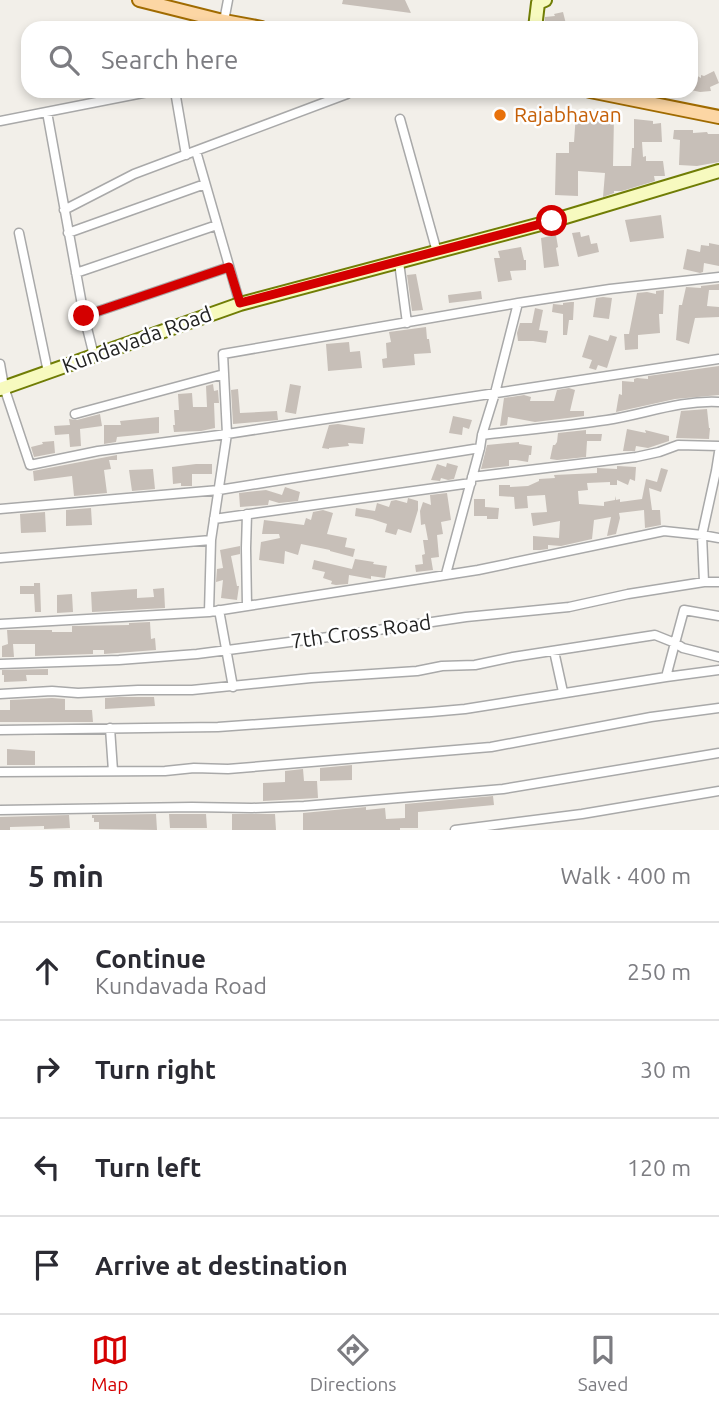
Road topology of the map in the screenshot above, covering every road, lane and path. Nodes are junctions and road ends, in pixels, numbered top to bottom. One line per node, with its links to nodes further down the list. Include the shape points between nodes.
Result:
1 (139, 0): 4 (main road)
2 (228, 0): 4 (street)
3 (545, 0): 5 (street, via 538,3)
4 (224, 21)
5 (536, 21)
6 (118, 98): 10 (street)
7 (176, 98): 15 (street)
8 (336, 98): 14 (street)
9 (625, 98): 11 (main road)
10 (47, 112): 13 (street); 18 (street)
11 (719, 117)
12 (400, 119): 22 (street)
13 (0, 121)
14 (196, 151): 15 (street); 17 (street)
15 (186, 155): 18 (street, via 134,174)
16 (719, 171): 22 (street, Kundavada Road)
17 (205, 184): 19 (street); 21 (street)
18 (64, 211): 21 (street)
19 (217, 225): 24 (street); 25 (street)
20 (19, 233): 34 (street)
21 (68, 233): 25 (street)
22 (437, 252): 23 (street, Kundavada Road)
23 (399, 262): 27 (street, Kundavada Road); 30 (street)
24 (229, 267): 27 (street); 29 (street)
25 (76, 273): 29 (street)
26 (719, 277): 28 (street)
27 (240, 303): 31 (street, Kundavada Road)
28 (518, 303): 30 (street); 37 (street)
29 (84, 316): 31 (street)
30 (407, 323): 35 (street, via 223,354)
31 (93, 356): 34 (street, Kundavada Road)
32 (719, 359): 37 (street)
33 (0, 364): 36 (street)
34 (48, 372): 36 (street, Kundavada Road)
35 (224, 374): 39 (street); 40 (street)
36 (2, 388): 40 (street, via 30,464 98,450)
37 (495, 393): 40 (street); 41 (street)
38 (719, 402): 41 (street)
39 (75, 414)
40 (227, 434): 46 (street)
41 (482, 435): 43 (street)
42 (719, 446): 45 (street, via 678,445 636,457)
43 (480, 449): 45 (street); 46 (street)
44 (719, 452): 47 (street)
45 (472, 480): 49 (street); 55 (street)
46 (219, 490): 48 (street); 50 (street)
47 (715, 497): 51 (street)
48 (0, 509)
49 (247, 514): 50 (street); 58 (street)
50 (214, 519): 53 (street)
51 (702, 535): 52 (street); 55 (street, via 664,531); 56 (street)
52 (719, 538)
53 (211, 540): 54 (street); 60 (street)
54 (0, 558)
55 (446, 574): 58 (street)
56 (704, 582): 57 (street, 7th Cross Road); 64 (street, 7th Cross Road, via 569,607)
57 (719, 582)
58 (247, 606): 59 (street)
59 (219, 610): 60 (street); 64 (street)
60 (209, 612): 62 (street)
61 (719, 616): 63 (street, via 684,610)
62 (0, 624)
63 (675, 643): 65 (street, via 655,635); 66 (street); 69 (street)
64 (225, 650): 67 (street, 7th Cross Road); 70 (street)
65 (554, 651): 70 (street, via 475,665); 71 (street)
66 (719, 657)
67 (0, 664)
68 (719, 670): 69 (street)
69 (666, 677): 71 (street)
70 (233, 687): 72 (street)
71 (563, 692): 74 (street, via 430,712 218,727)
72 (0, 694)
73 (719, 708): 77 (street, via 491,747 228,769)
74 (110, 728): 75 (street); 77 (street)
75 (0, 730)
76 (719, 753): 80 (street, via 503,789 304,806)
77 (113, 771): 78 (street)
78 (0, 772)
79 (719, 791): 81 (street)
80 (0, 810)
81 (455, 830)

